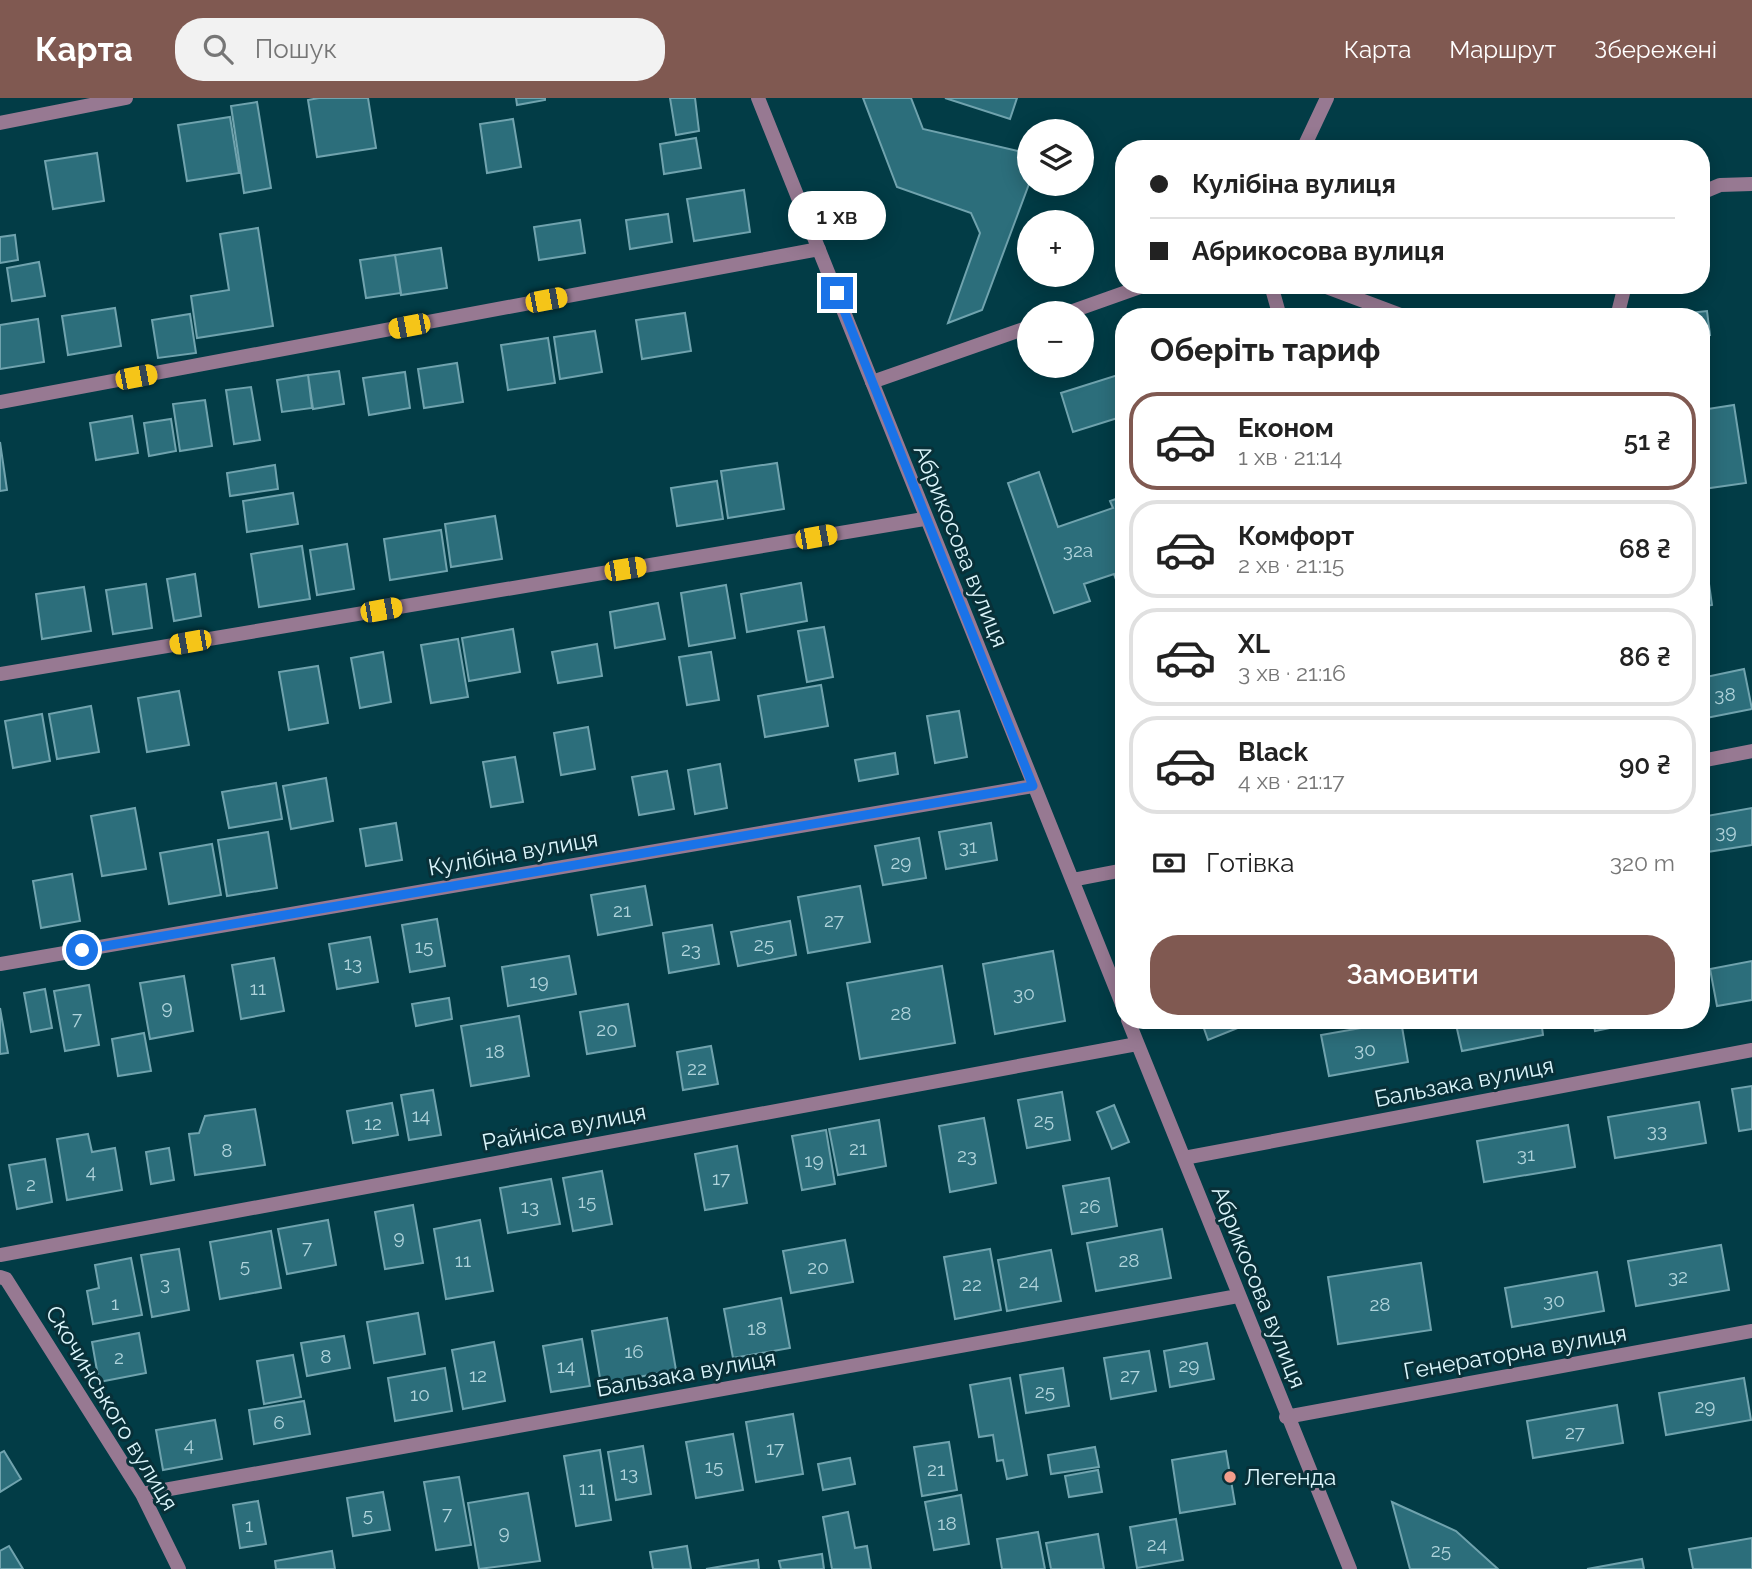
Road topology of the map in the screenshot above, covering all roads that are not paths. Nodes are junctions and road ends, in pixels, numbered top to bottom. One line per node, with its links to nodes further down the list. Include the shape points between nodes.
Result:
1 (126, 98): 4 (street)
2 (758, 98): 8 (street, Абрикосова вулиця)
3 (1326, 98): 5 (street)
4 (0, 123)
5 (1307, 140)
6 (1752, 184): 7 (street)
7 (1710, 189)
8 (819, 249): 14 (street, Абрикосова вулиця); 15 (street)
9 (1121, 294): 11 (street)
10 (1345, 294): 12 (street)
11 (1094, 303)
12 (1382, 308)
13 (1017, 331): 14 (street)
14 (873, 382): 16 (street, Абрикосова вулиця)
15 (0, 402)
16 (924, 519): 17 (street); 20 (street, Абрикосова вулиця)
17 (0, 674)
18 (1752, 751): 19 (street)
19 (1710, 759)
20 (1033, 786): 22 (street, Абрикосова вулиця); 23 (street, Кулібіна вулиця)
21 (1115, 872): 22 (street)
22 (1072, 880): 24 (street, Абрикосова вулиця)
23 (0, 964)
24 (1115, 987)
25 (1131, 1029): 26 (street, Абрикосова вулиця)
26 (1137, 1044): 28 (street, Абрикосова вулиця); 29 (street, Райніса вулиця)
27 (1752, 1050): 28 (street, Бальзака вулиця)
28 (1184, 1158): 31 (street, Абрикосова вулиця)
29 (0, 1255)
30 (0, 1277): 34 (street, Скочинського вулиця, via 6,1279)
31 (1238, 1296): 33 (street, Абрикосова вулиця); 34 (street, Бальзака вулиця)
32 (1752, 1331): 33 (street, Генераторна вулиця)
33 (1286, 1417): 36 (street, Абрикосова вулиця)
34 (142, 1494): 35 (street, Скочинського вулиця)
35 (179, 1569)
36 (1350, 1569)

